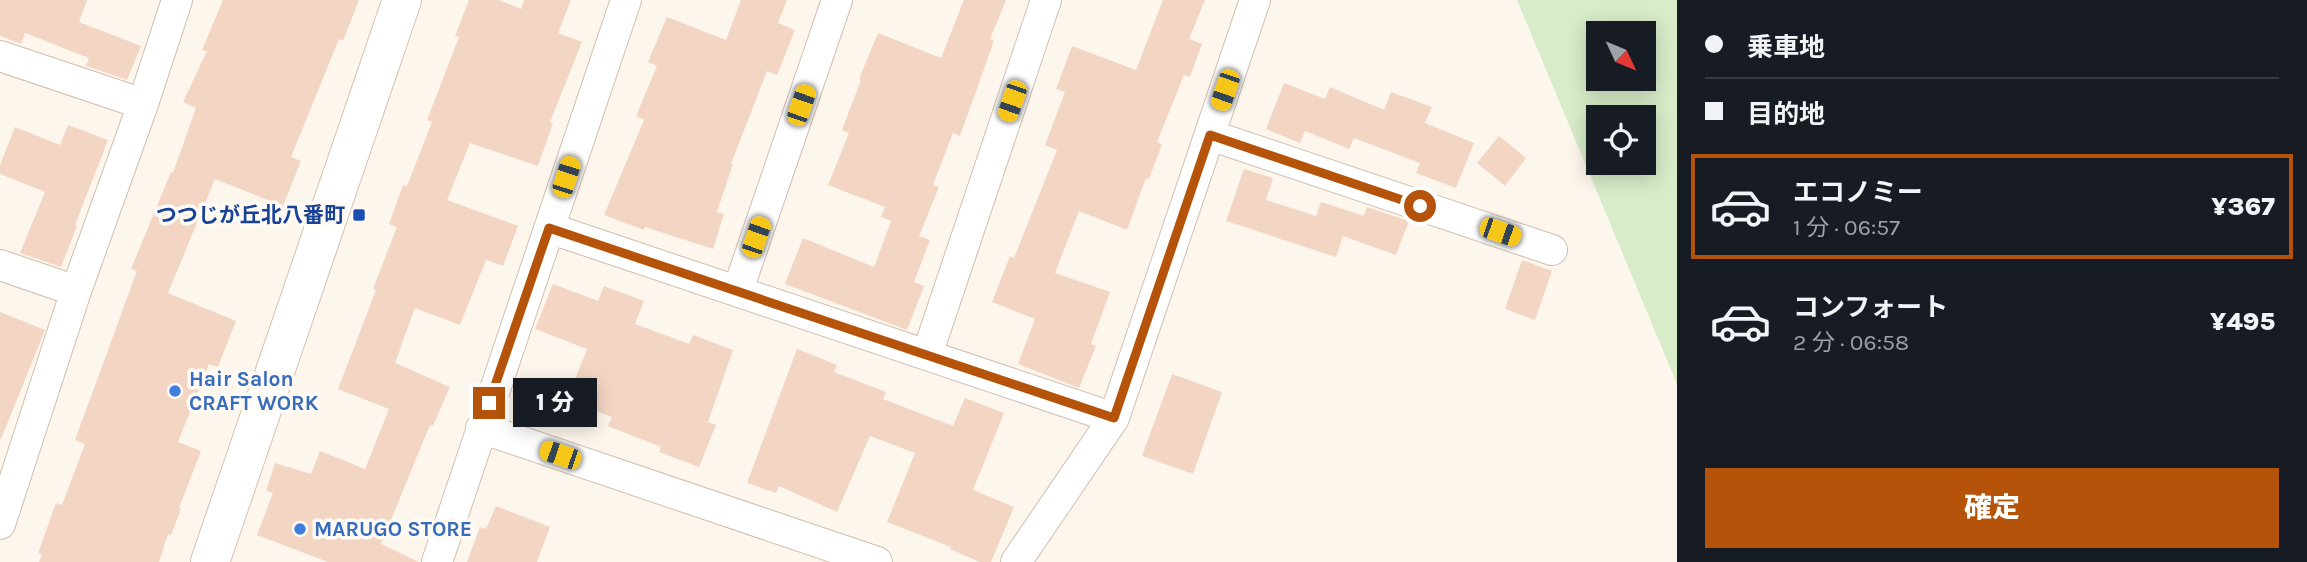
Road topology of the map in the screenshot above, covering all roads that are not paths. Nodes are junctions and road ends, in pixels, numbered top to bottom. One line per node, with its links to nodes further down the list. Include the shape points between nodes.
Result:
1 (177, 0): 8 (street)
2 (402, 0): 20 (street)
3 (626, 0): 10 (street)
4 (837, 0): 13 (street)
5 (1046, 0): 15 (street)
6 (1255, 0): 9 (street)
7 (0, 56): 8 (street)
8 (143, 104): 14 (street)
9 (1210, 135): 11 (street); 16 (street)
10 (549, 228): 13 (street); 17 (street)
11 (1552, 250)
12 (0, 265): 14 (street)
13 (738, 290): 15 (street)
14 (76, 291): 18 (street)
15 (927, 355): 16 (street)
16 (1114, 418): 23 (street)
17 (481, 428): 21 (street); 22 (street)
18 (8, 477): 19 (street)
19 (0, 524)
20 (210, 562)
21 (437, 562)
22 (877, 562)
23 (1016, 562)

